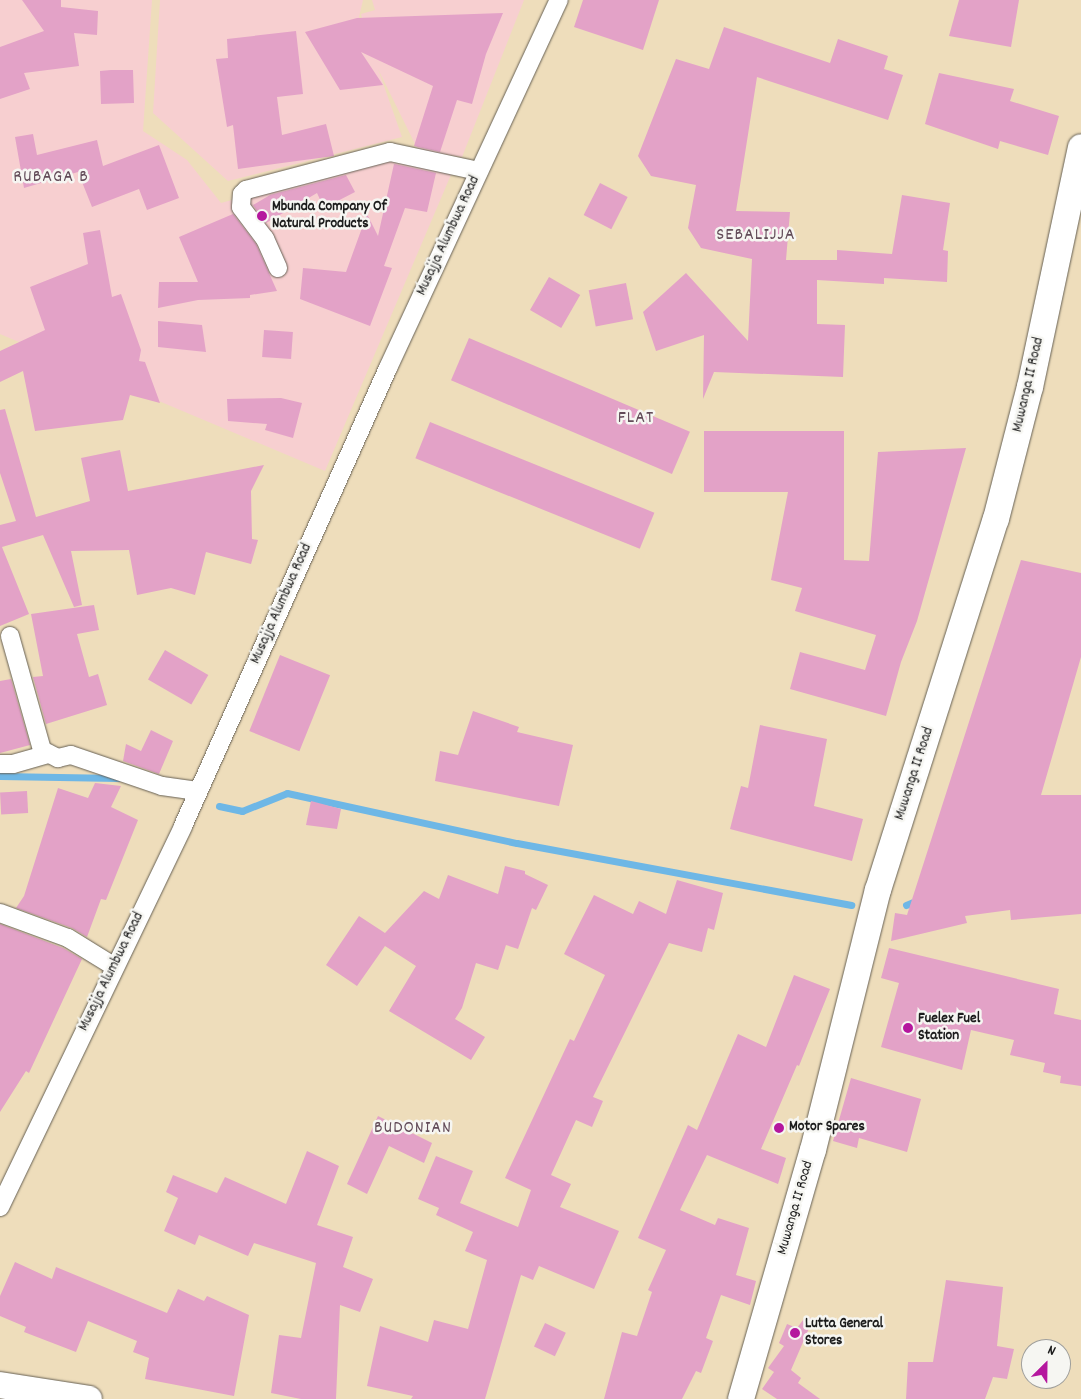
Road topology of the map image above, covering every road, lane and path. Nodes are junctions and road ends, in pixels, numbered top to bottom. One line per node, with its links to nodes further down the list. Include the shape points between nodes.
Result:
1 (560, 0): 3 (street, Musajja Alumbwa Road)
2 (1081, 147): 14 (street, Muwanga II Road, via 1030,387 996,519 878,890 813,1150)
3 (479, 171): 4 (street, via 390,152 246,190 242,194 241,207 265,238); 8 (street, Musajja Alumbwa Road)
4 (278, 268)
5 (10, 636): 6 (street, via 42,750)
6 (49, 754): 7 (street, via 13,764); 8 (street, via 58,758 71,755 162,786)
7 (0, 764)
8 (198, 792): 10 (street, Musajja Alumbwa Road)
9 (0, 913): 10 (street, via 68,938)
10 (115, 967): 11 (street, Musajja Alumbwa Road)
11 (0, 1207)
12 (0, 1385): 13 (street)
13 (89, 1399)
14 (741, 1399)

